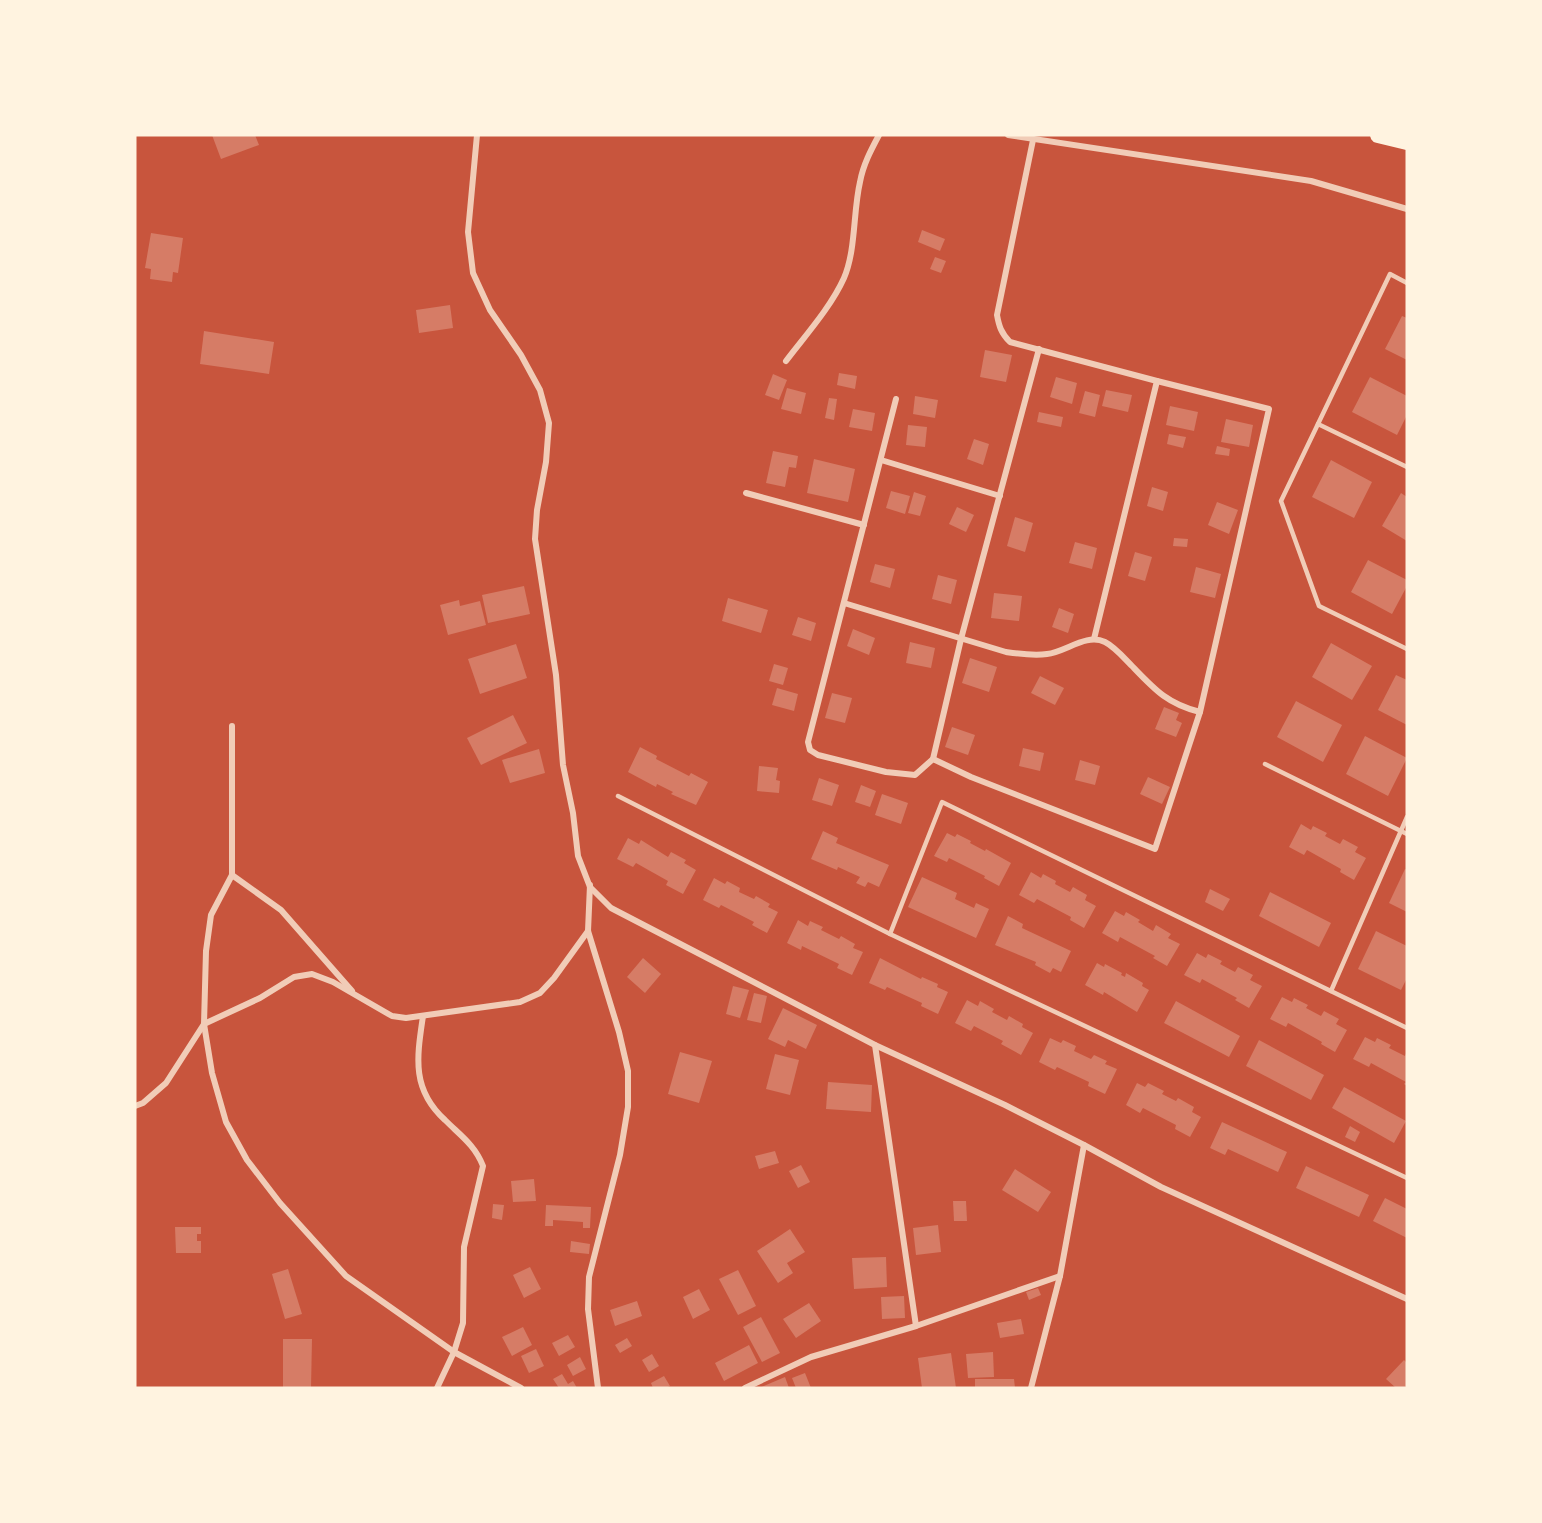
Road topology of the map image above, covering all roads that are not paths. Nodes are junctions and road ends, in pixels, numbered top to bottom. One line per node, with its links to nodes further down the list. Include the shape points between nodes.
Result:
1 (477, 135): 32 (street, via 468,232 473,273 490,310 540,390 549,423 535,539 556,675 563,765 578,856)
2 (879, 135): 10 (street, via 859,183 844,278)
3 (1008, 135): 5 (street)
4 (1378, 135): 6 (highway)
5 (1033, 140): 7 (street, via 1311,181); 9 (street, via 997,315 1003,335 1010,342)
6 (1407, 142)
7 (1407, 209)
8 (1407, 283): 13 (lane, via 1390,274)
9 (1039, 349): 11 (street); 17 (street)
10 (786, 362)
11 (1156, 381): 21 (street); 23 (street, via 1269,409)
12 (896, 399): 14 (street)
13 (1318, 424): 15 (lane); 22 (lane, via 1281,501 1319,606)
14 (881, 460): 17 (street); 18 (street)
15 (1407, 467)
16 (746, 493): 18 (street)
17 (1000, 496): 20 (street)
18 (864, 525): 19 (street)
19 (844, 603): 20 (street); 25 (street, via 808,742 810,750 886,772 915,775)
20 (961, 639): 21 (street, via 1033,655 1050,654); 25 (street)
21 (1094, 639): 23 (street, via 1121,654 1155,690 1179,707)
22 (1407, 649)
23 (1200, 712): 25 (street, via 1155,849)
24 (232, 726): 31 (street)
25 (933, 759)
26 (1266, 764): 29 (lane)
27 (618, 796): 34 (lane)
28 (1407, 817): 29 (lane)
29 (1401, 831): 30 (lane); 35 (lane)
30 (1407, 834)
31 (232, 875): 36 (street, via 281,910); 38 (street, via 211,915)
32 (590, 885): 33 (street); 40 (street, via 611,908)
33 (588, 931): 37 (street, via 540,993 520,1002); 50 (street, via 628,1071 628,1107 620,1155 588,1286)
34 (890, 934): 35 (lane, via 942,802); 43 (lane)
35 (1331, 991): 39 (lane)
36 (356, 996): 37 (street, via 392,1016); 38 (street, via 312,974 294,977)
37 (423, 1016): 47 (street, via 417,1059 428,1100 473,1147 483,1166 464,1247 463,1323)
38 (204, 1024): 41 (street, via 166,1083); 47 (street, via 226,1122 280,1203 345,1276)
39 (1407, 1028)
40 (875, 1045): 42 (street); 46 (street)
41 (135, 1106)
42 (1084, 1145): 44 (street); 45 (street, via 1161,1187)
43 (1407, 1178)
44 (1060, 1276): 46 (street); 52 (street)
45 (1407, 1299)
46 (916, 1326): 51 (street, via 811,1357)
47 (454, 1352): 48 (street); 49 (street)
48 (437, 1388)
49 (521, 1388)
50 (598, 1388)
51 (745, 1388)
52 (1031, 1388)

